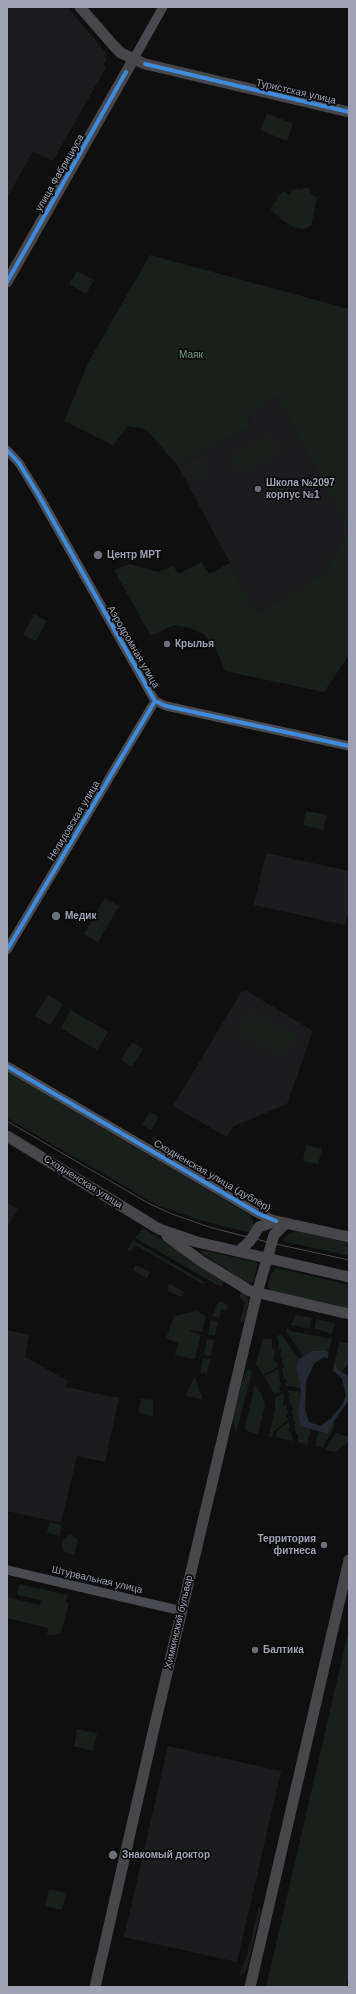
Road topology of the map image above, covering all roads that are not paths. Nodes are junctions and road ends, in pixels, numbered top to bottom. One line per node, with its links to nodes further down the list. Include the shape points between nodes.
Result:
1 (80, 7): 3 (main road, via 114,46)
2 (163, 7): 3 (street, улица Фабрициуса)
3 (133, 60): 4 (main road, Туристская улица, via 174,72); 5 (main road, улица Фабрициуса)
4 (349, 112)
5 (7, 282)
6 (7, 450): 7 (street, Аэродромная улица, via 38,494)
7 (155, 701): 8 (street, Аэродромная улица, via 166,706); 9 (street, Нелидовская улица)
8 (349, 746)
9 (7, 950)
10 (7, 1066): 12 (street, Сходненская улица (дублёр), via 258,1214)
11 (7, 1136): 13 (main road, Сходненская улица)
12 (281, 1222): 14 (main road); 15 (main road, via 259,1227 250,1241); 16 (main road)
13 (158, 1229): 15 (main road, Сходненская улица, via 190,1240); 18 (main road, Сходненская улица, via 201,1261)
14 (349, 1237)
15 (239, 1251): 16 (main road, Сходненская улица)
16 (266, 1258): 17 (main road, Сходненская улица); 18 (main road, Химкинский бульвар)
17 (349, 1277)
18 (257, 1293): 19 (main road, Сходненская улица); 22 (main road, Химкинский бульвар)
19 (349, 1314)
20 (349, 1560): 24 (main road)
21 (7, 1570): 22 (street, Штурвальная улица)
22 (182, 1611): 23 (main road, Химкинский бульвар)
23 (95, 1987)
24 (250, 1987)

